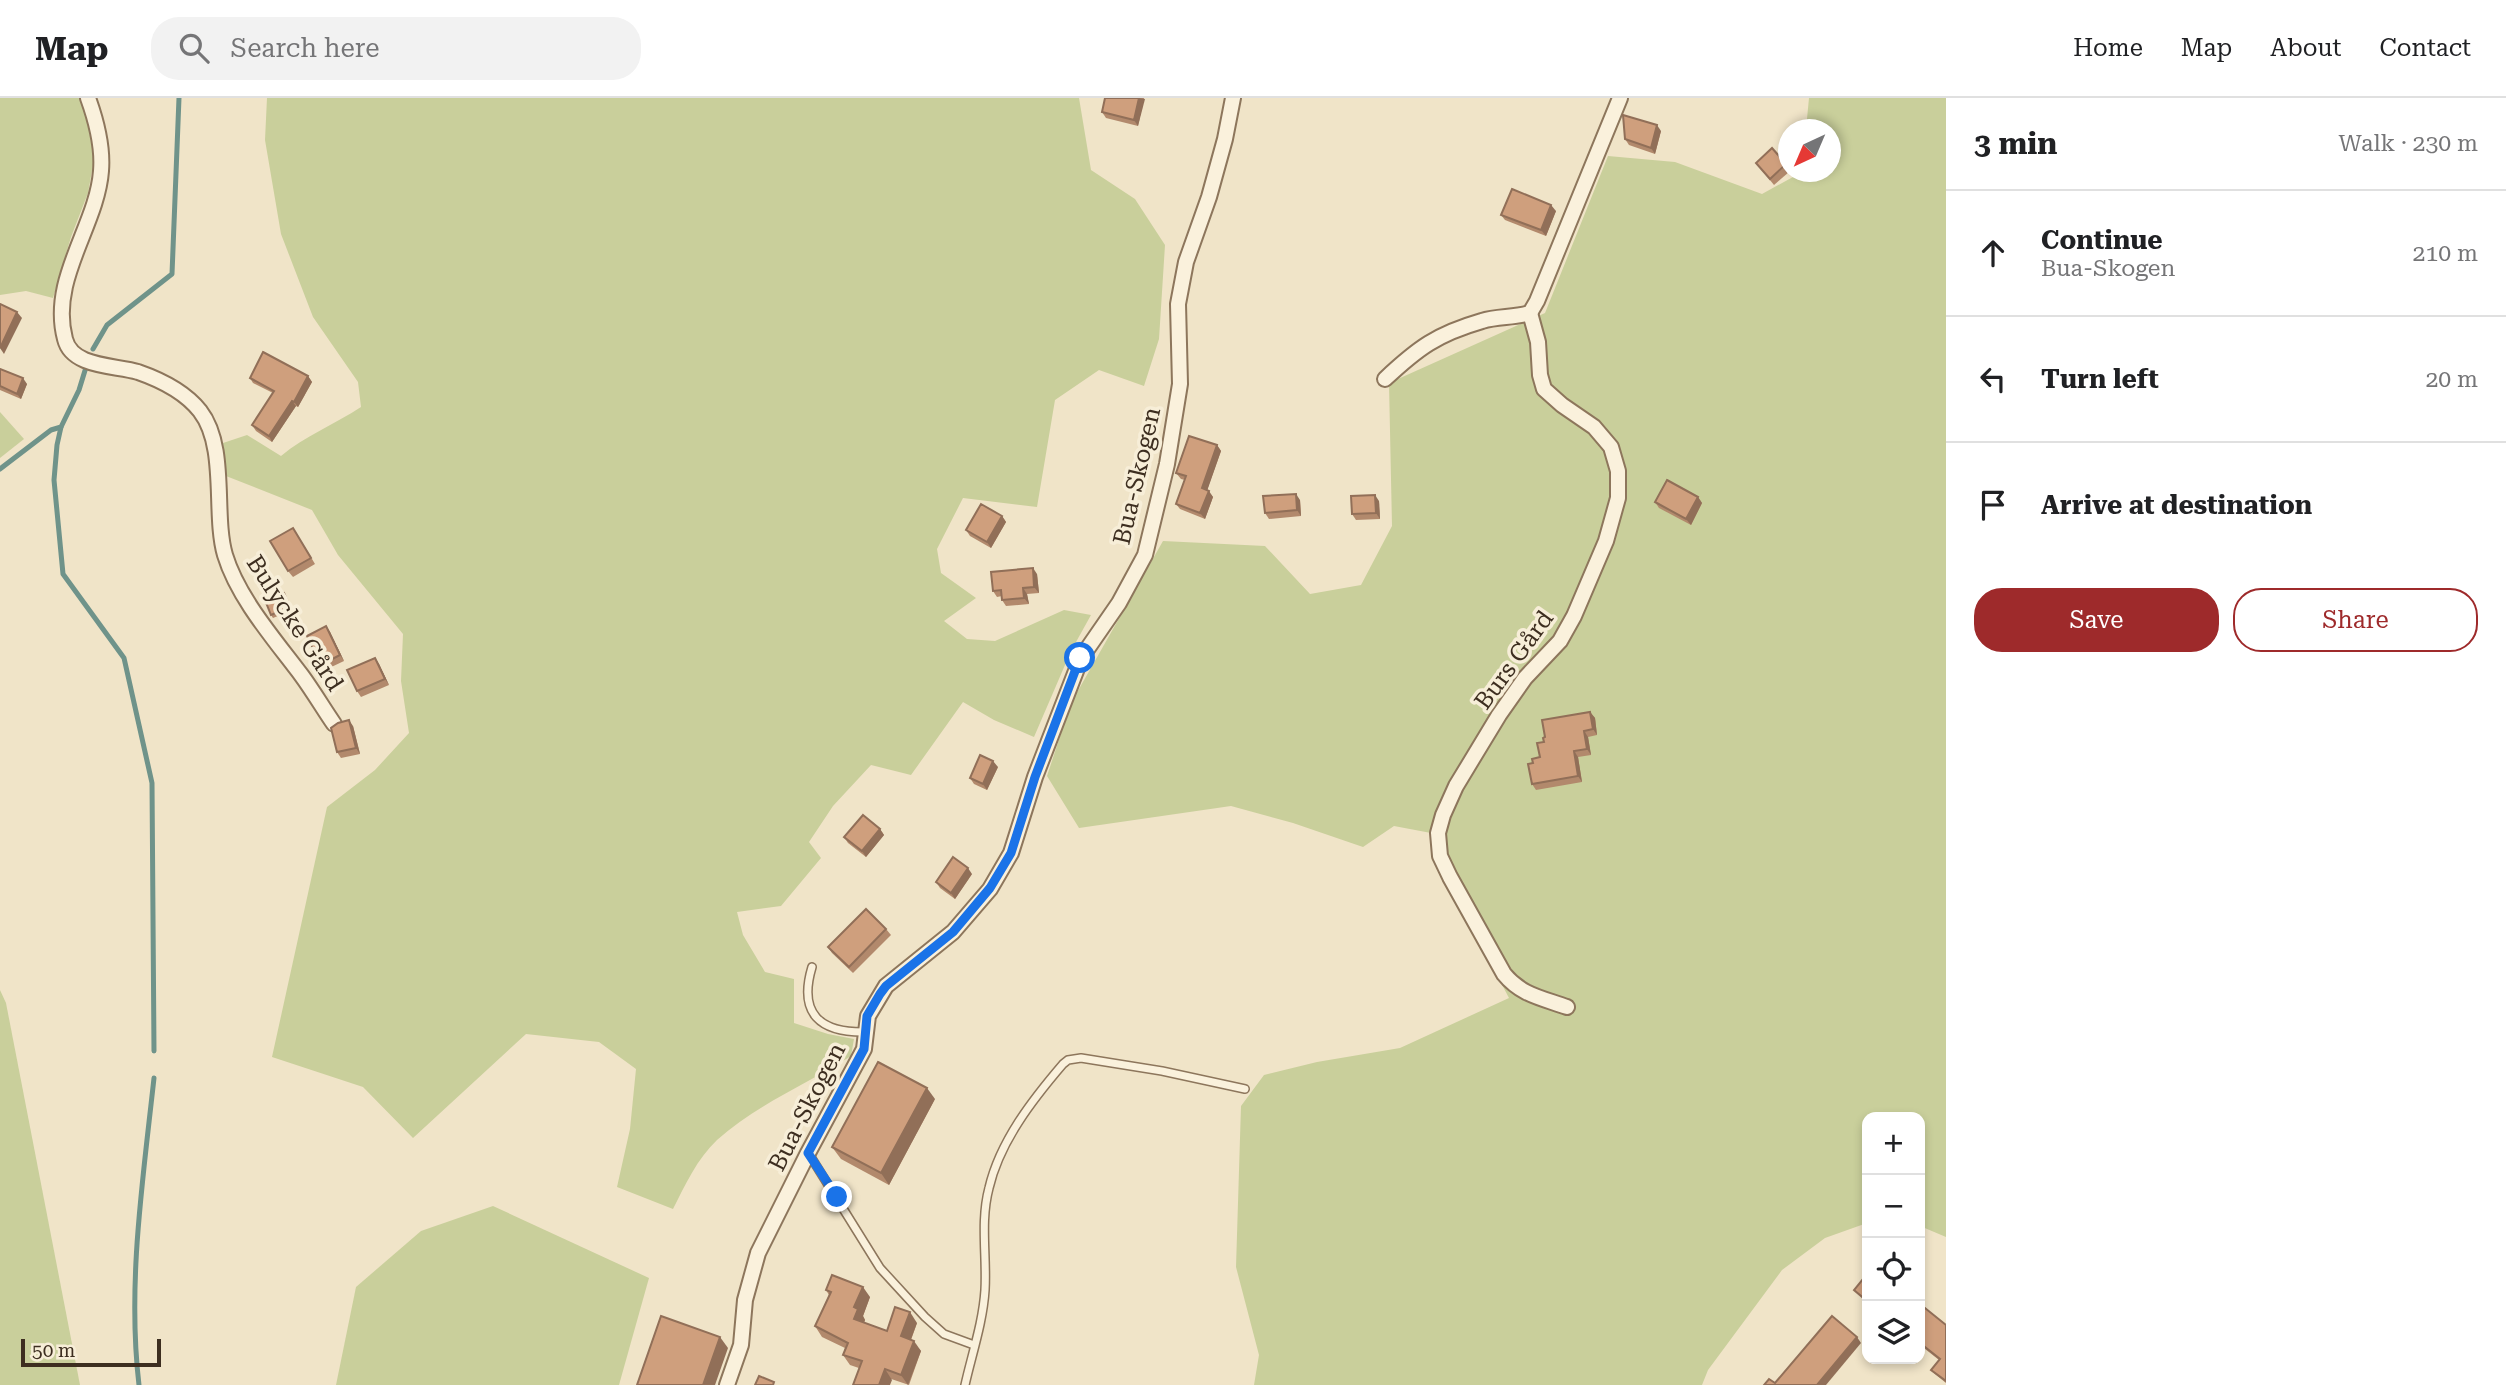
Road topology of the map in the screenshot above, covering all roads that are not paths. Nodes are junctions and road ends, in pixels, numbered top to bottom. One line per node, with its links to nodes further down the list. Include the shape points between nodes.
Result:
1 (88, 98): 6 (street, Bulycke Gård, via 102,171 67,276 62,320 65,341 85,360 164,383 202,414 211,433 221,534 229,565 268,631)
2 (1233, 98): 9 (street, Bua-Skogen, via 1212,185 1186,262 1178,304 1180,384 1145,555 1119,603 1080,658 1011,853 990,888 953,932 886,986 867,1016)
3 (1620, 98): 4 (street)
4 (1530, 313): 5 (street, via 1484,320 1442,335 1419,347); 8 (street, Burs Gård, via 1544,389 1594,427 1611,447 1618,471 1618,498 1606,541 1574,616 1560,641 1499,715 1456,786 1438,833 1440,856 1504,974 1514,986)
5 (1385, 379)
6 (334, 724)
7 (812, 967): 9 (lane, via 807,984 811,1011 831,1028)
8 (1567, 1006)
9 (866, 1032): 11 (street, Bua-Skogen, via 864,1049)
10 (1245, 1089): 12 (lane, via 1082,1058 1063,1064 1017,1125 989,1188 985,1291)
11 (808, 1153): 12 (lane, via 880,1268 944,1334); 13 (street, Bua-Skogen, via 758,1253 745,1300 741,1345)
12 (974, 1345): 14 (lane)
13 (727, 1385)
14 (964, 1385)

